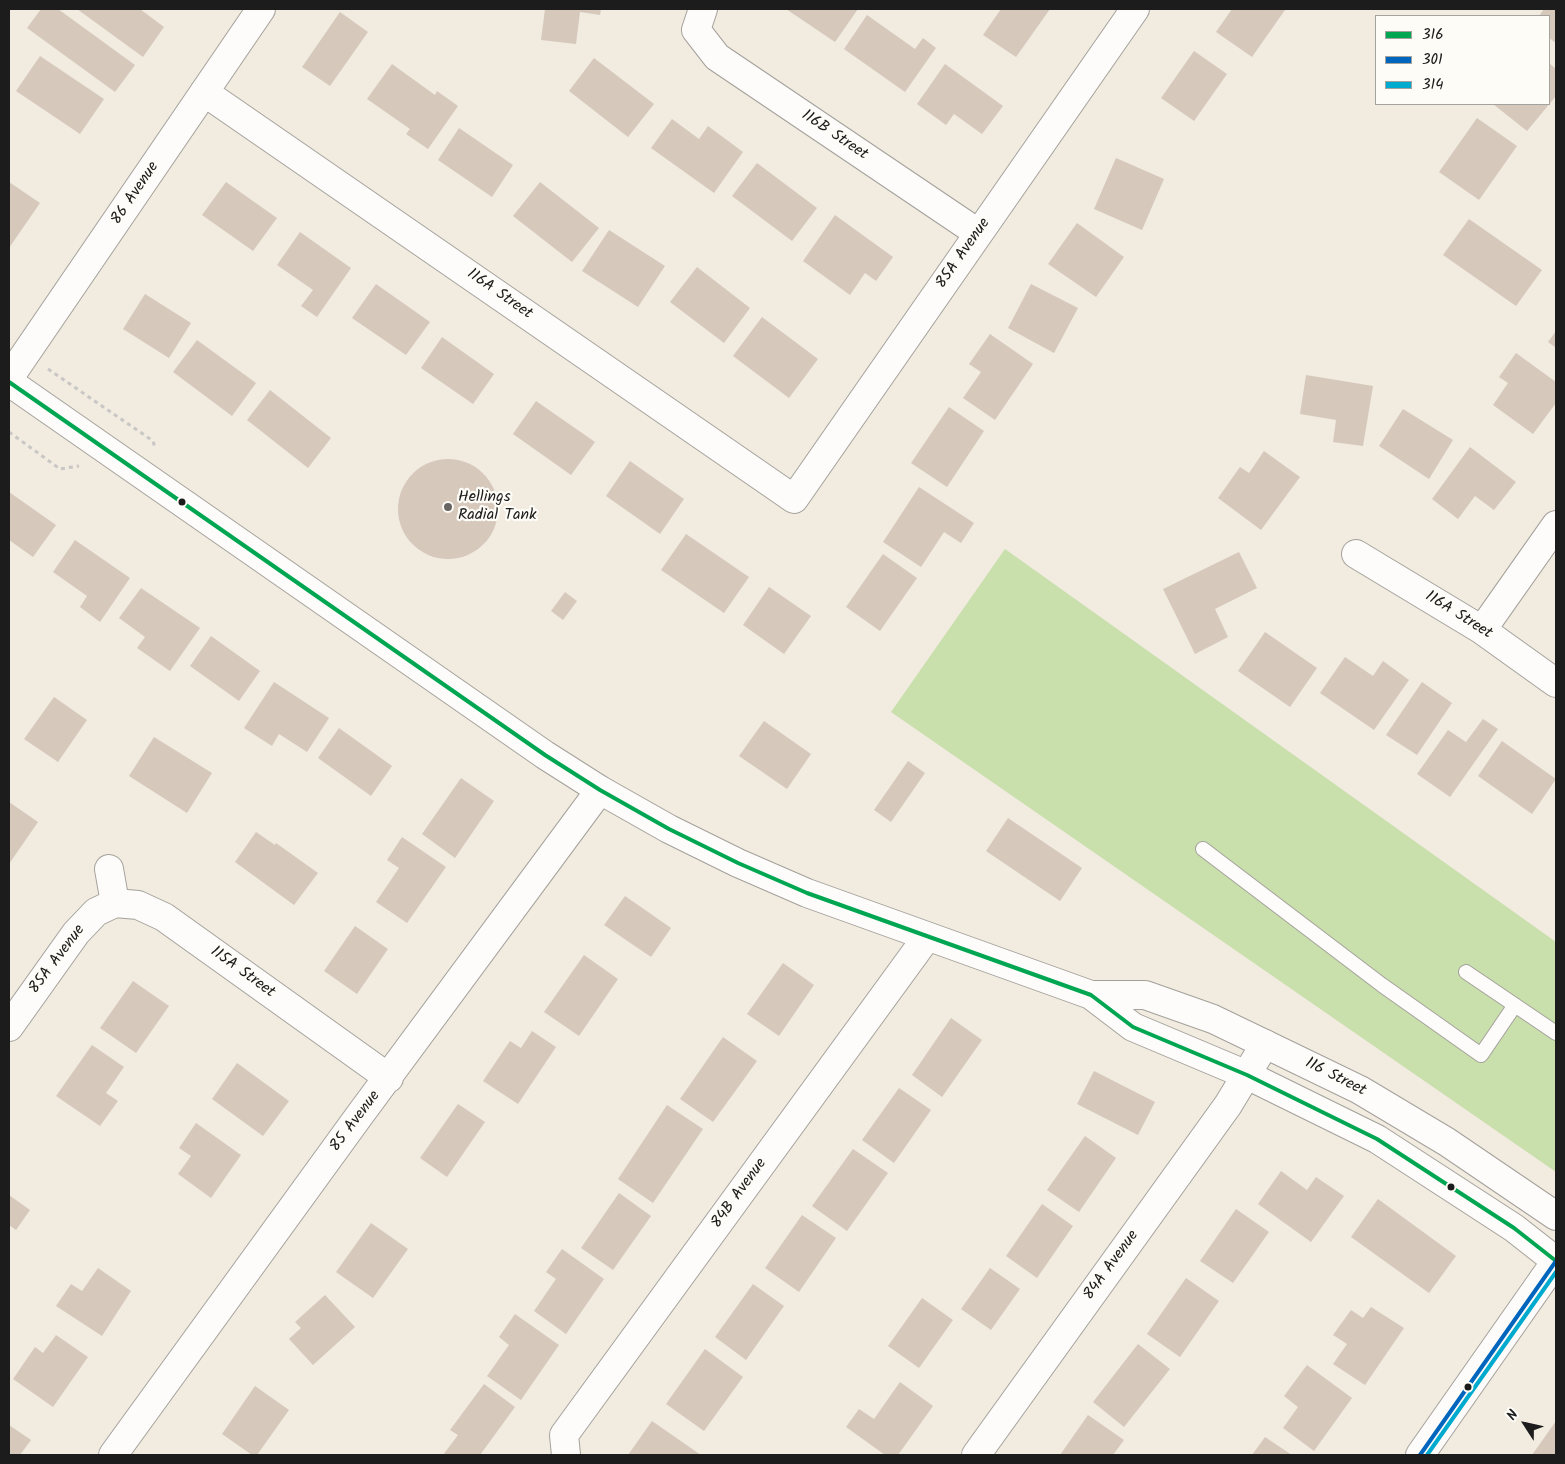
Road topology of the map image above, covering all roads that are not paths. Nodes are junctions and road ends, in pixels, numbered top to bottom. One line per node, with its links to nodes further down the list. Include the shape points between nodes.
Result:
1 (261, 9): 4 (street, 86 Avenue)
2 (1135, 9): 5 (street, 85A Avenue)
3 (699, 20): 5 (street, 116B Street, via 717,57)
4 (204, 92): 6 (street, 86 Avenue); 8 (street, 116A Street)
5 (978, 233): 8 (street, 85A Avenue)
6 (9, 378)
7 (9, 382): 13 (street, 116 Street, via 544,755)
8 (794, 499)
9 (1556, 525): 11 (street)
10 (1356, 554): 11 (street, 116A Street)
11 (1482, 630): 12 (street, 116A Street)
12 (1556, 683)
13 (600, 790): 17 (street, 116 Street, via 738,863 807,893); 25 (street, 85 Avenue)
14 (1203, 849): 20 (lane, via 1382,985 1481,1055)
15 (109, 869): 16 (street)
16 (115, 902): 21 (street, 85A Avenue, via 96,912 76,933); 25 (street, 115A Street, via 138,905 164,917)
17 (927, 937): 19 (street, 116 Street); 30 (street, 84B Avenue, via 564,1435)
18 (1466, 972): 20 (lane)
19 (1091, 995): 23 (street, 116 Street, via 1145,996 1213,1020); 24 (street, 116 Street, via 1132,1027)
20 (1515, 1005): 22 (lane)
21 (9, 1027)
22 (1556, 1033)
23 (1265, 1044): 24 (street, 84A Avenue); 26 (street, 116 Street, via 1360,1090 1447,1142)
24 (1247, 1075): 27 (street, 116 Street, via 1377,1139 1514,1228); 28 (street, 84A Avenue)
25 (389, 1078): 29 (street, 85 Avenue)
26 (1556, 1216)
27 (1556, 1261): 31 (street)
28 (979, 1454)
29 (113, 1455)
30 (566, 1455)
31 (1420, 1455)

